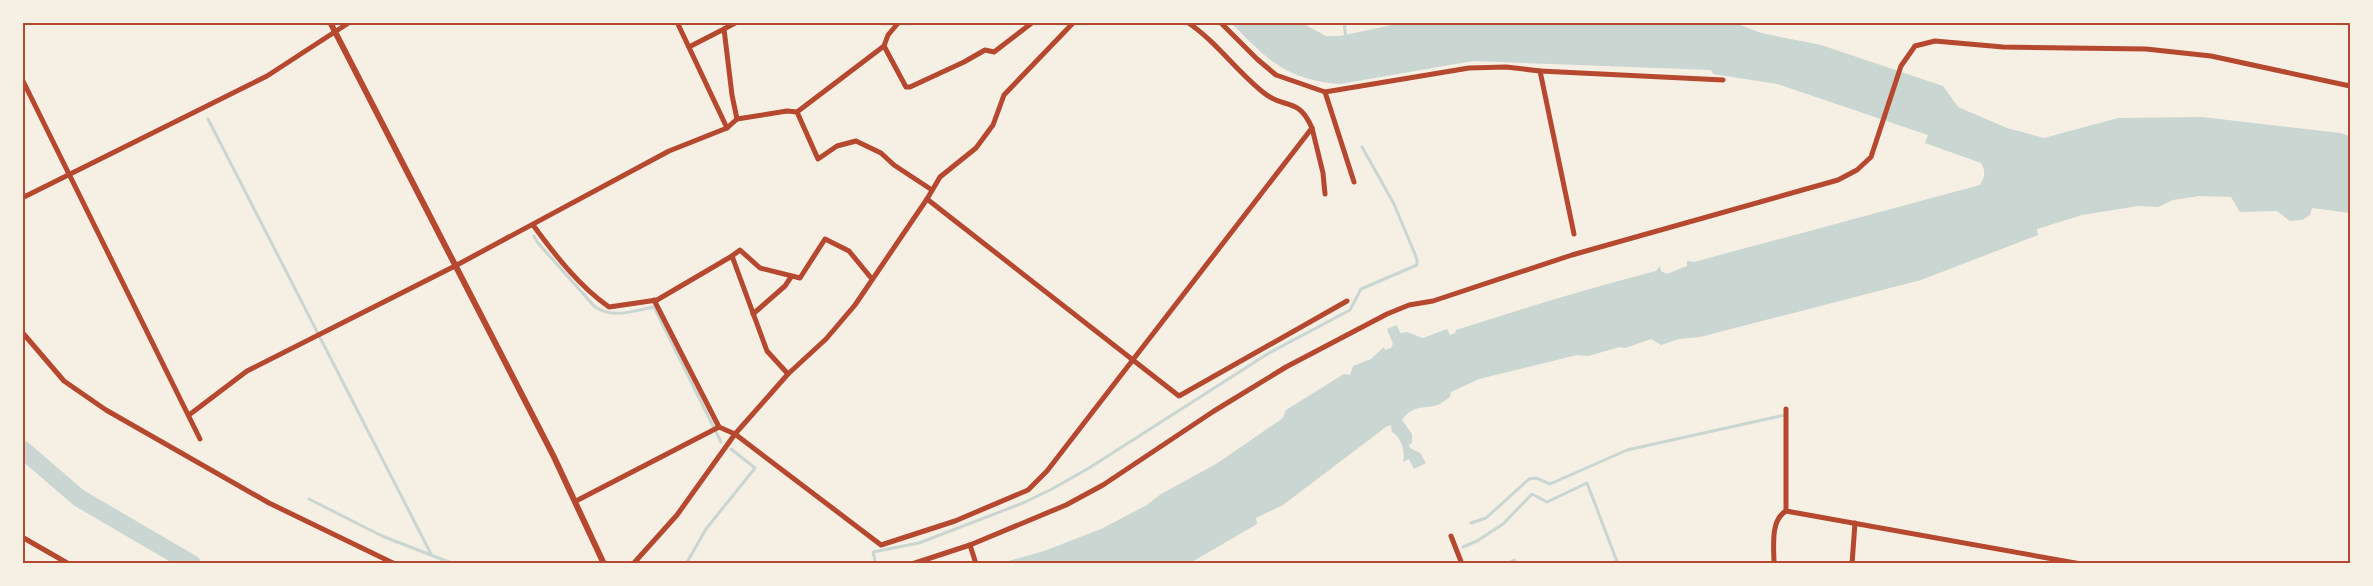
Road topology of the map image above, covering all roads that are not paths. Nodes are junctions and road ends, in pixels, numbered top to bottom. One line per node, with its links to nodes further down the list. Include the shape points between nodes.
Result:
1 (330, 22): 11 (street)
2 (350, 22): 11 (street)
3 (677, 22): 13 (street)
4 (737, 22): 10 (street)
5 (898, 22): 12 (street, via 888,34)
6 (1033, 22): 12 (street, via 994,52 985,50 910,87 906,87)
7 (1074, 22): 25 (street, via 1004,94 993,125 976,148 940,176)
8 (1187, 22): 22 (street, via 1266,95 1299,108)
9 (1220, 22): 18 (street, via 1276,75)
10 (724, 29): 13 (street); 20 (street)
11 (335, 30): 23 (street, via 267,76); 32 (street)
12 (884, 46): 19 (street)
13 (690, 47): 21 (street)
14 (1540, 71): 16 (street); 18 (street, via 1469,68); 30 (street)
15 (22, 80): 23 (street)
16 (1723, 80)
17 (2350, 86): 51 (street, via 2211,56 2146,49 2003,47 1935,42 1914,46 1901,66 1871,157 1857,170 1838,180 1763,203 1572,255 1433,301 1409,305 1278,372 1103,485 1066,505)
18 (1326, 92): 24 (street)
19 (797, 112): 20 (street); 25 (street, via 818,158 837,146 856,141 881,153)
20 (737, 119): 21 (street)
21 (727, 128): 29 (street, via 669,151)
22 (1312, 128): 26 (street); 39 (street)
23 (71, 175): 27 (street); 42 (street)
24 (1354, 182)
25 (932, 190): 28 (street)
26 (1325, 194)
27 (22, 198)
28 (928, 199): 34 (street); 39 (street)
29 (533, 225): 32 (street); 35 (street, via 592,295 609,307)
30 (1574, 234)
31 (732, 256): 33 (street, via 740,250 760,268); 35 (street); 37 (street)
32 (455, 266): 42 (street, via 247,371); 46 (street)
33 (791, 277): 34 (street, via 800,278 825,239 849,251); 37 (street)
34 (872, 279): 40 (street, via 826,339)
35 (654, 300): 43 (street)
36 (1347, 301): 39 (street, via 1179,396)
37 (753, 314): 40 (street, via 767,352)
38 (22, 332): 53 (street, via 64,381 106,410 269,503)
39 (1132, 359): 44 (street, via 1028,490 955,521 880,545)
40 (788, 374): 44 (street)
41 (1786, 409): 47 (street)
42 (189, 415): 45 (street)
43 (718, 427): 44 (street); 46 (street)
44 (735, 434): 55 (street, via 677,515)
45 (200, 439)
46 (576, 502): 54 (street)
47 (1786, 511): 48 (street); 59 (street, via 1780,514 1775,524)
48 (1855, 523): 60 (street); 61 (street)
49 (1450, 536): 58 (street)
50 (22, 537): 52 (street)
51 (970, 545): 56 (street); 57 (street)
52 (68, 564)
53 (395, 564)
54 (604, 564)
55 (633, 564)
56 (912, 564)
57 (976, 564)
58 (1462, 564)
59 (1774, 564)
60 (1852, 564)
61 (2081, 564)

